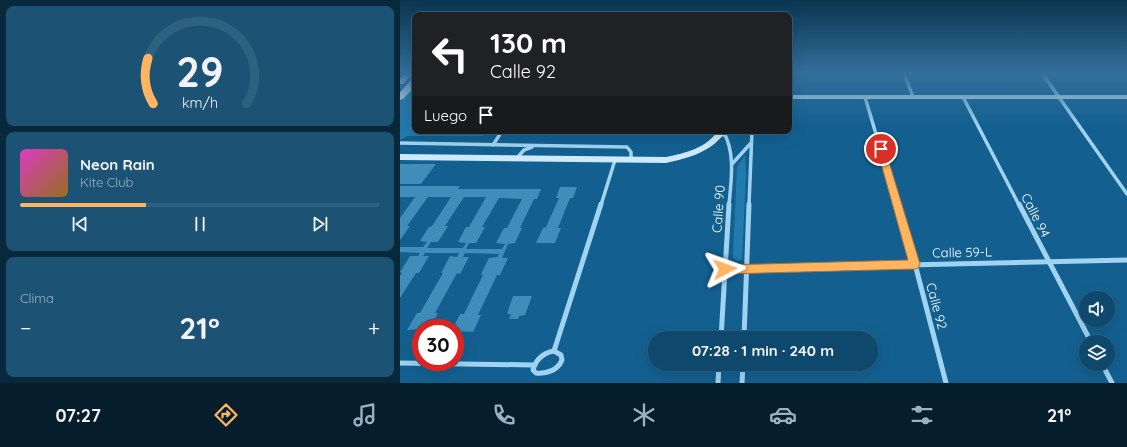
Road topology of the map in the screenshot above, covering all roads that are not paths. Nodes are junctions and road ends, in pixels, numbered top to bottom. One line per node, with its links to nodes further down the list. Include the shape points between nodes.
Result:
1 (911, 91): 5 (street)
2 (1055, 91): 7 (street)
3 (792, 97): 4 (street)
4 (865, 97): 5 (street); 25 (street, Calle 92)
5 (913, 97): 6 (street)
6 (963, 97): 7 (street); 24 (street, Calle 94)
7 (1060, 97): 8 (street); 22 (street)
8 (1127, 97)
9 (500, 134): 15 (street)
10 (721, 134): 20 (street, via 706,147 684,156 666,160)
11 (722, 134): 21 (street, Calle 90)
12 (752, 134): 14 (street)
13 (400, 143): 15 (street)
14 (751, 143): 21 (street); 26 (street)
15 (493, 145): 16 (street)
16 (535, 146): 18 (street, via 524,150); 20 (street, via 627,147 631,152)
17 (400, 157): 18 (street)
18 (516, 158): 19 (street)
19 (615, 160): 20 (street); 31 (street)
20 (631, 160)
21 (732, 164): 27 (street, Calle 90)
22 (1127, 194)
23 (1127, 260): 24 (street, Calle 59-L)
24 (1048, 262): 25 (street, Calle 59-L); 30 (street, Calle 94)
25 (915, 264): 26 (street, Calle 59-L); 41 (street, Calle 92)
26 (746, 268): 27 (street, Calle 59-L); 29 (street)
27 (725, 269): 28 (street, Calle 90)
28 (721, 331)
29 (744, 331)
30 (1087, 335)
31 (554, 351): 33 (street, via 540,356); 37 (street, via 561,355 562,363 558,372)
32 (400, 363): 33 (street)
33 (534, 365): 38 (street, via 534,375)
34 (719, 371): 39 (street)
35 (743, 371): 40 (street)
36 (1106, 371): 42 (street)
37 (550, 378)
38 (541, 380)
39 (718, 383)
40 (742, 383)
41 (946, 383)
42 (1112, 383)

